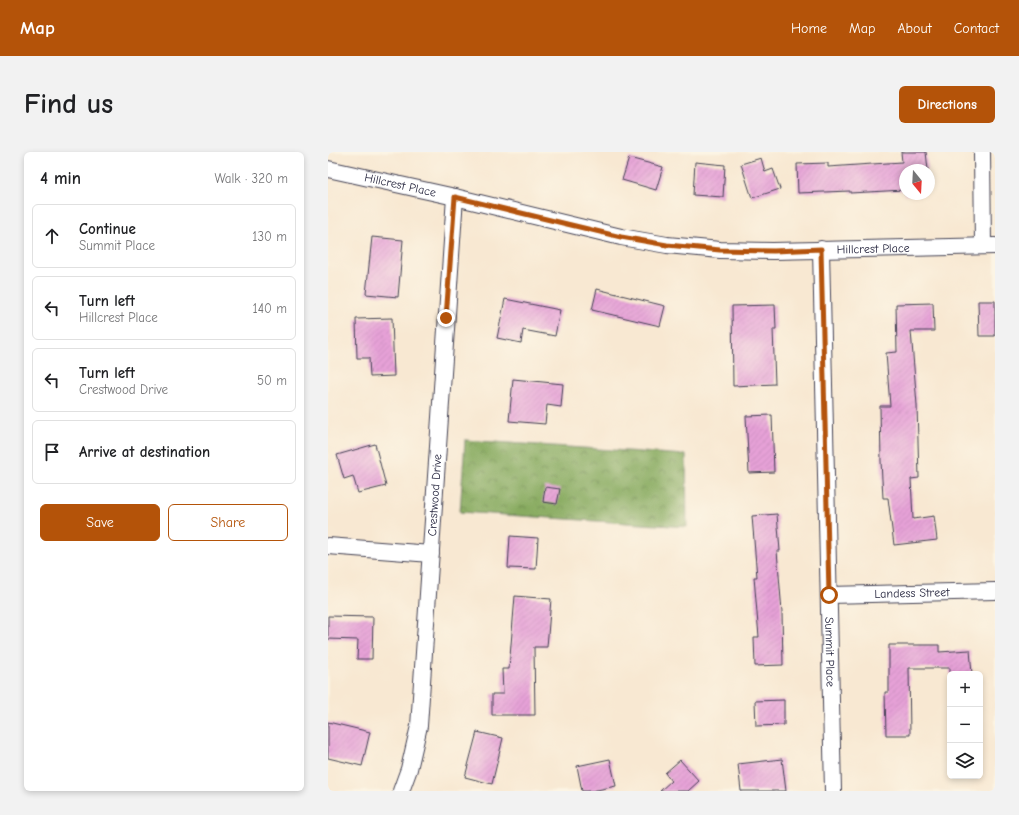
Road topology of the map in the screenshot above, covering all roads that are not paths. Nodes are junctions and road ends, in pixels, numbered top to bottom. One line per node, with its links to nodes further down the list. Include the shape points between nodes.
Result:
1 (982, 152): 4 (street)
2 (328, 168): 3 (street, Hillcrest Place)
3 (455, 197): 5 (street, Hillcrest Place, via 621,237 667,245 720,250); 7 (street, Crestwood Drive)
4 (989, 246): 5 (street, Hillcrest Place)
5 (821, 249): 9 (street, Summit Place)
6 (328, 546): 7 (street)
7 (431, 554): 10 (street, Crestwood Drive, via 418,726 410,769)
8 (995, 591): 9 (street, Landess Street)
9 (829, 595): 11 (street, Summit Place)
10 (401, 791)
11 (833, 791)

